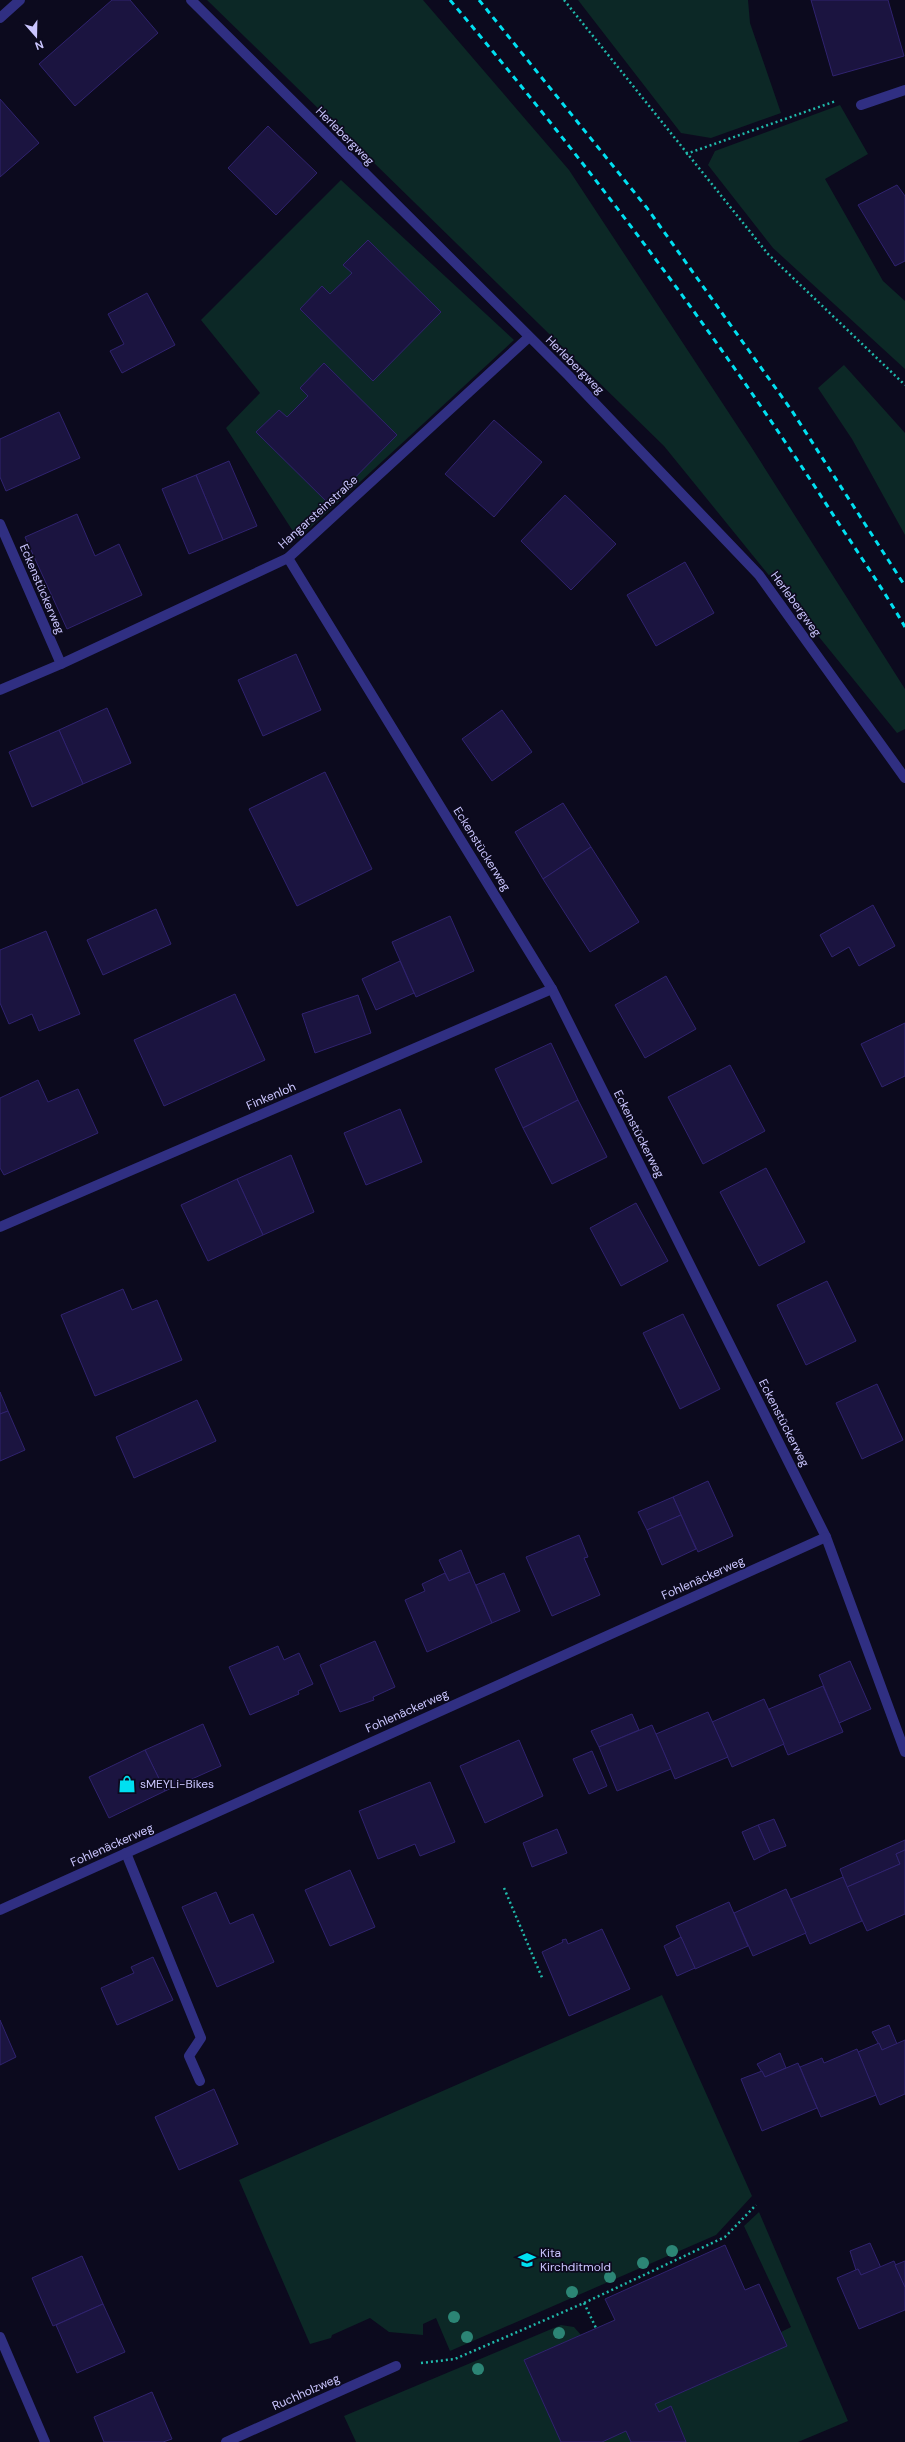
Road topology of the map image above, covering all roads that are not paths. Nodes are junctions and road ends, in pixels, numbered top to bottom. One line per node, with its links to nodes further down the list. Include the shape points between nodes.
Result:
1 (20, 0): 3 (street)
2 (191, 0): 6 (street, Herlebergweg)
3 (0, 18)
4 (905, 90): 5 (street)
5 (861, 105)
6 (529, 338): 8 (street, Hangarsteinstraße); 11 (street, Herlebergweg, via 568,375 759,575)
7 (0, 524): 9 (street, Eckenstückerweg)
8 (288, 558): 9 (street, Hangarsteinstraße); 12 (street, Eckenstückerweg)
9 (61, 664): 10 (street, Hangarsteinstraße)
10 (0, 690)
11 (905, 778)
12 (552, 989): 13 (street, Finkenloh); 14 (street, Eckenstückerweg)
13 (0, 1227)
14 (826, 1537): 15 (street, Eckenstückerweg); 16 (street, Fohlenäckerweg)
15 (905, 1752)
16 (126, 1853): 17 (street, Fohlenäckerweg); 18 (street, via 201,2038 189,2056)
17 (0, 1910)
18 (200, 2081)
19 (0, 2337): 21 (street)
20 (396, 2366): 22 (street, Ruchholzweg)
21 (45, 2442)
22 (226, 2442)

